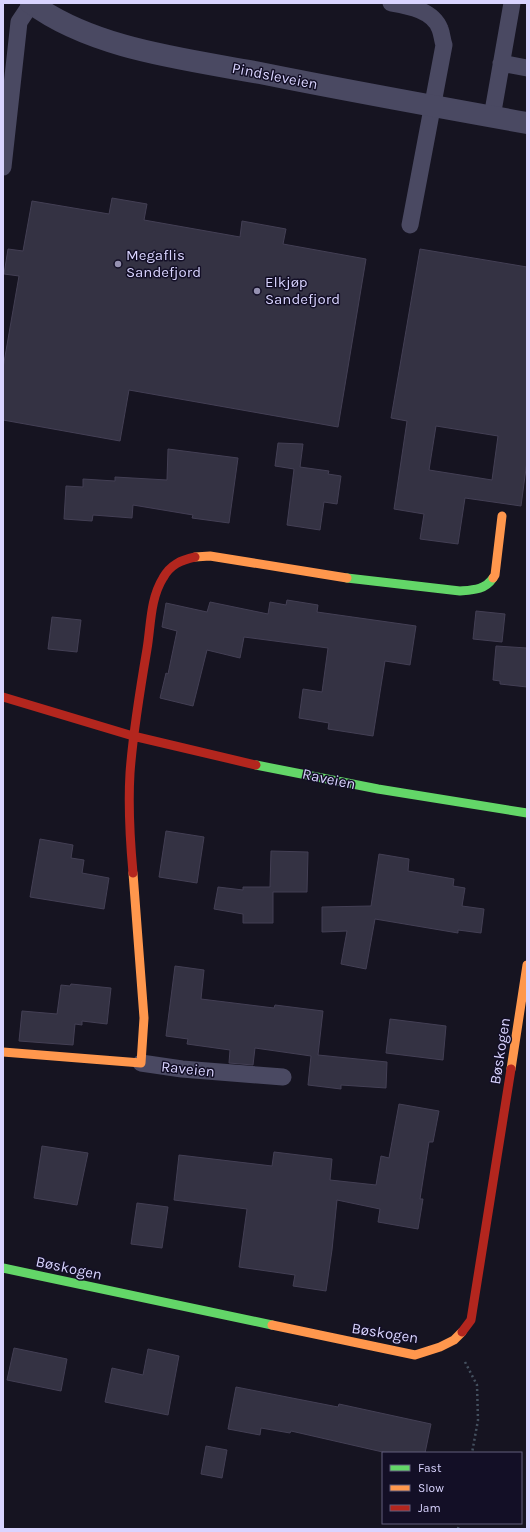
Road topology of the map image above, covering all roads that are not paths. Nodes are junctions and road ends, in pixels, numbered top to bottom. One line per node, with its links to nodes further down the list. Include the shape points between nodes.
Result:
1 (31, 3): 6 (street, Pindsleveien, via 67,25 118,44); 9 (lane, via 19,22)
2 (391, 3): 6 (lane, via 416,8 440,27 444,44)
3 (512, 3): 4 (lane)
4 (501, 63): 5 (lane); 7 (lane)
5 (527, 68)
6 (432, 107): 7 (street, Pindsleveien); 10 (lane)
7 (492, 117): 8 (street, Pindsleveien)
8 (527, 123)
9 (3, 167)
10 (410, 225)
11 (502, 516): 13 (street, via 495,575 488,585 475,590 460,591 317,574 210,556 193,557 182,561 169,569 162,579 155,601)
12 (3, 697): 13 (street, Raveien)
13 (132, 736): 14 (street, Raveien, via 204,754 352,784); 17 (street, Raveien, via 129,812 144,1019)
14 (527, 813)
15 (527, 965): 19 (street, Bøskogen, via 471,1320 463,1333 437,1350 415,1355)
16 (3, 1052): 17 (street, Raveien)
17 (141, 1063): 18 (lane, Raveien)
18 (283, 1077)
19 (3, 1268)

